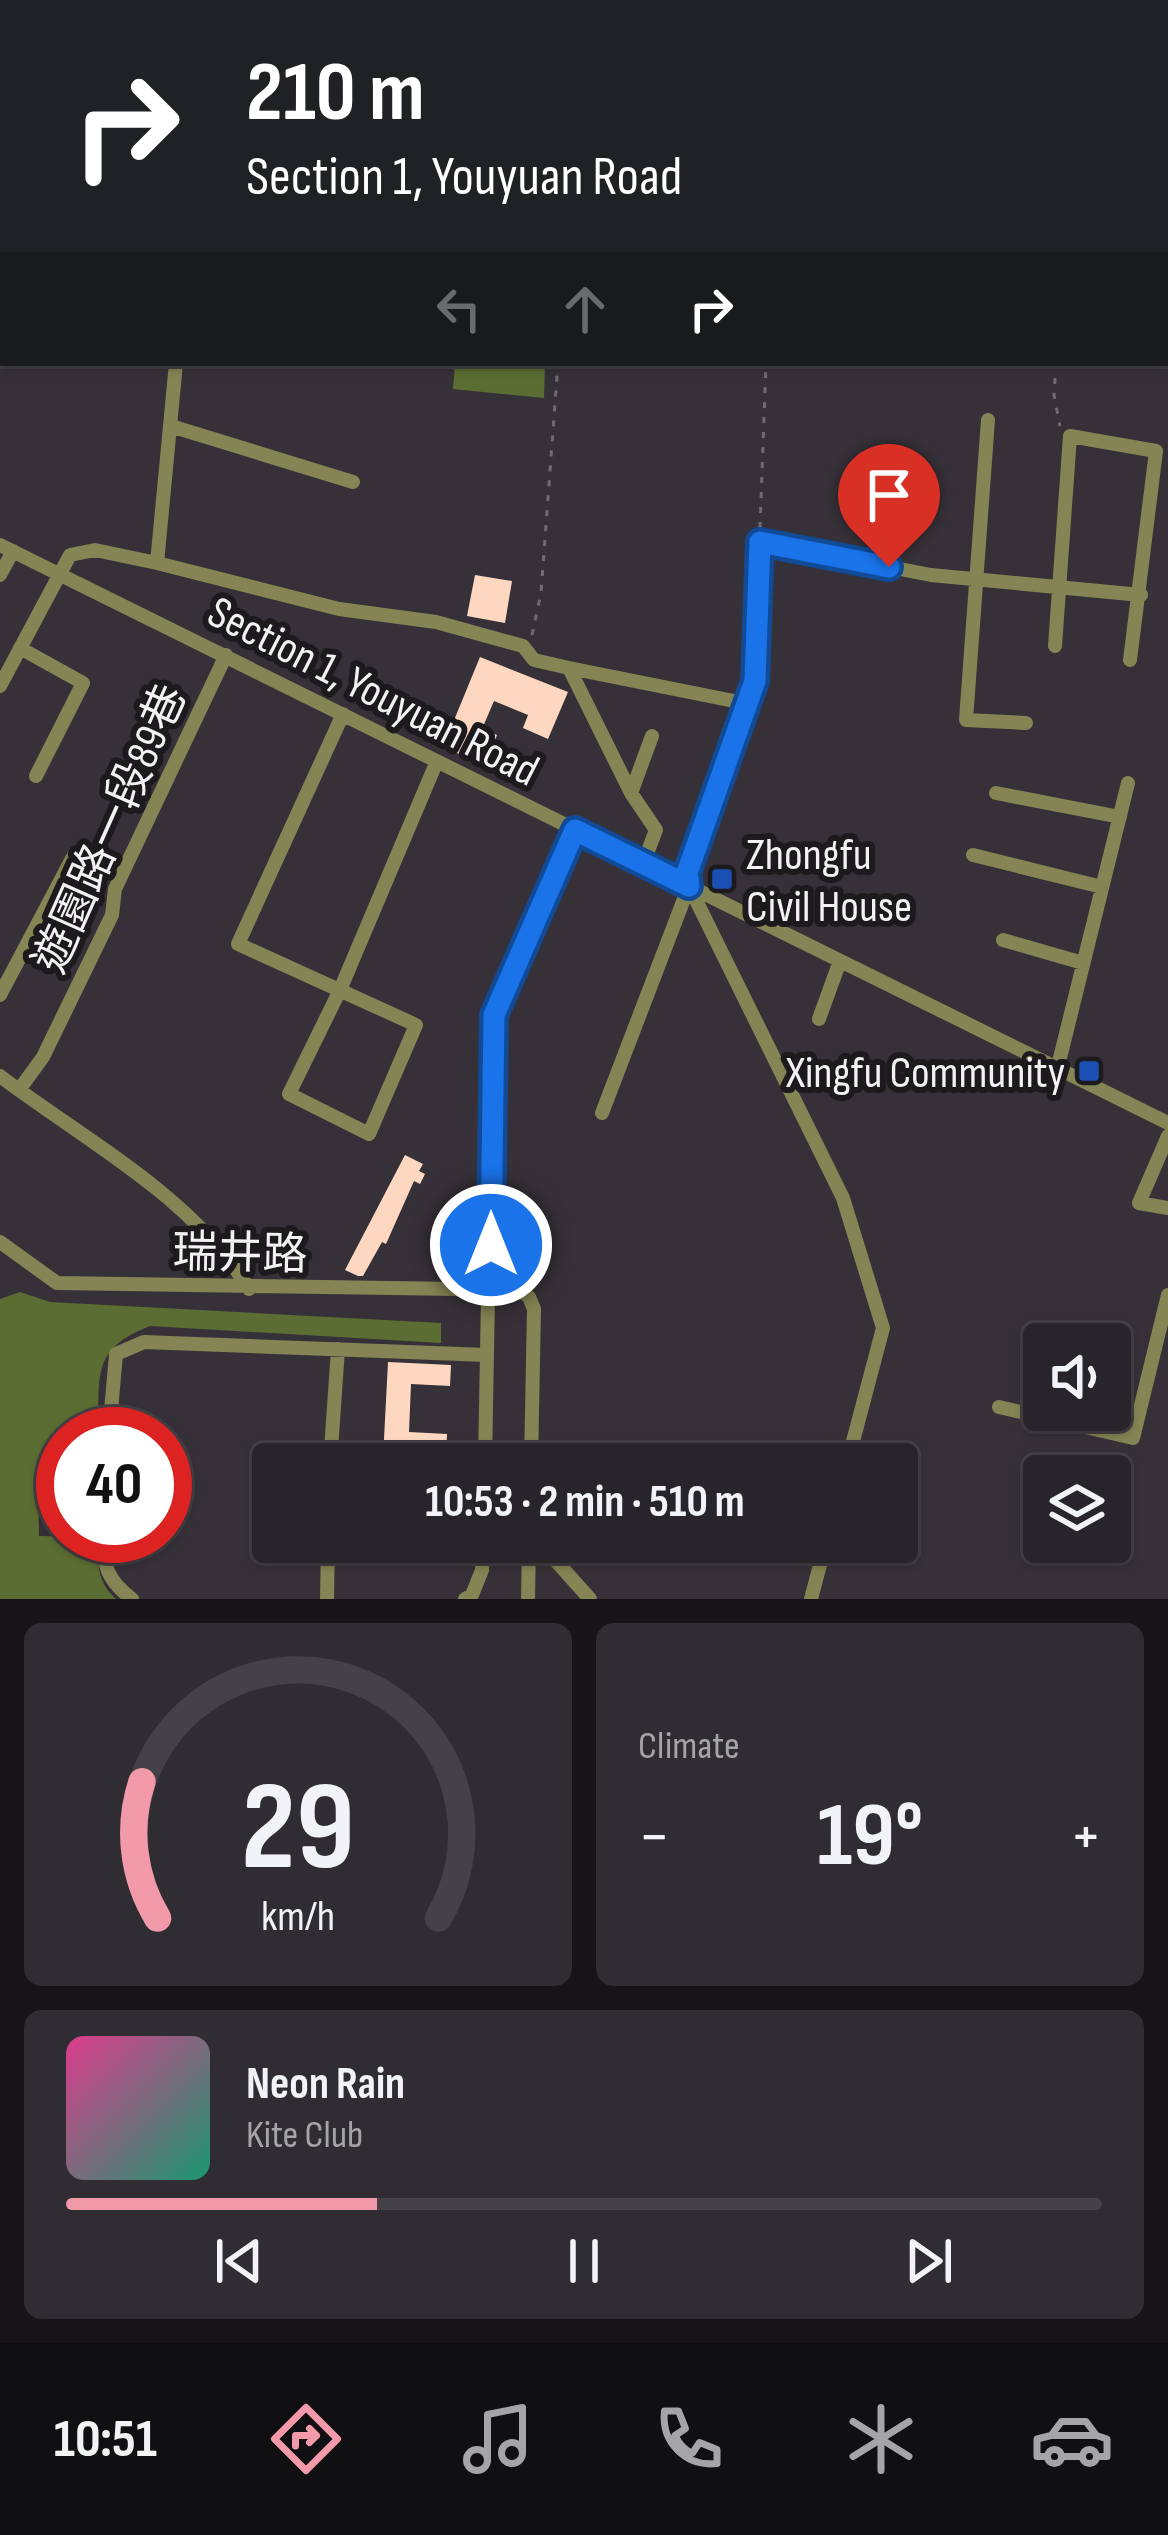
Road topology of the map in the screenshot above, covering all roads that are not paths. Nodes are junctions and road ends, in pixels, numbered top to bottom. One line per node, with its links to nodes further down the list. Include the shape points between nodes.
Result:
1 (176, 366): 3 (street)
2 (988, 420): 9 (street)
3 (174, 427): 4 (street); 6 (street)
4 (353, 482)
5 (7, 548): 7 (street); 8 (street, Section 1, Youyuan Road)
6 (157, 563): 8 (street, via 84,550); 16 (street, via 339,609 436,622)
7 (0, 574)
8 (58, 574): 13 (street); 14 (street, Section 1, Youyuan Road)
9 (974, 578): 10 (street); 18 (street, via 760,542); 20 (street, via 966,720)
10 (1059, 587): 11 (street); 11 (street, via 1070,436 1156,451); 12 (street)
11 (1141, 595): 15 (street)
12 (1055, 646)
13 (20, 648): 17 (street); 23 (street, via 83,683)
14 (226, 656): 19 (street, Section 1, Youyuan Road); 42 (street, 遊園路一段89巷, via 115,889 112,915 43,1058)
15 (1130, 660)
16 (569, 668): 18 (street); 25 (street)
17 (0, 686)
18 (749, 704): 32 (street)
19 (343, 714): 22 (street, Section 1, Youyuan Road); 37 (street, via 238,944)
20 (1026, 723)
21 (652, 736): 25 (street)
22 (437, 761): 28 (street, Section 1, Youyuan Road); 37 (street)
23 (37, 776)
24 (1128, 782): 27 (street)
25 (632, 793): 31 (street, via 656,830)
26 (996, 794): 27 (street)
27 (1120, 817): 33 (street)
28 (575, 830): 31 (street, Section 1, Youyuan Road); 49 (street, via 494,1015)
29 (74, 855): 38 (street)
30 (974, 855): 33 (street)
31 (643, 864): 32 (street, Section 1, Youyuan Road)
32 (689, 886): 35 (street, Section 1, Youyuan Road); 43 (street); 58 (street, via 843,1198 883,1328)
33 (1102, 887): 36 (street)
34 (1003, 940): 36 (street)
35 (840, 961): 39 (street); 40 (street, Section 1, Youyuan Road)
36 (1083, 964): 40 (street)
37 (340, 990): 37 (street, via 289,1094 369,1134 416,1025)
38 (0, 994)
39 (819, 1018)
40 (1058, 1066): 44 (street, Section 1, Youyuan Road)
41 (0, 1076): 42 (street)
42 (19, 1090): 48 (street, via 169,1198 226,1252)
43 (602, 1113)
44 (1168, 1123)
45 (1168, 1136): 46 (street, via 1139,1203)
46 (1168, 1208)
47 (0, 1242): 48 (street, 瑞井路, via 56,1283)
48 (249, 1289): 49 (street, 瑞井路)
49 (491, 1291): 52 (street); 57 (street, via 520,1290 534,1309)
50 (1168, 1295): 54 (street, via 1133,1438)
51 (338, 1349): 52 (street); 53 (street, via 124,1347 116,1354); 55 (street)
52 (487, 1355): 56 (street)
53 (110, 1407)
54 (999, 1408)
55 (331, 1443)
56 (485, 1443)
57 (531, 1443)
58 (853, 1443)
59 (103, 1563): 65 (street)
60 (328, 1563): 66 (street)
61 (482, 1563): 67 (street)
62 (529, 1563): 68 (street)
63 (558, 1563): 69 (street)
64 (820, 1563): 70 (street)
65 (132, 1599)
66 (327, 1599)
67 (465, 1599)
68 (529, 1599)
69 (590, 1599)
70 (811, 1599)

